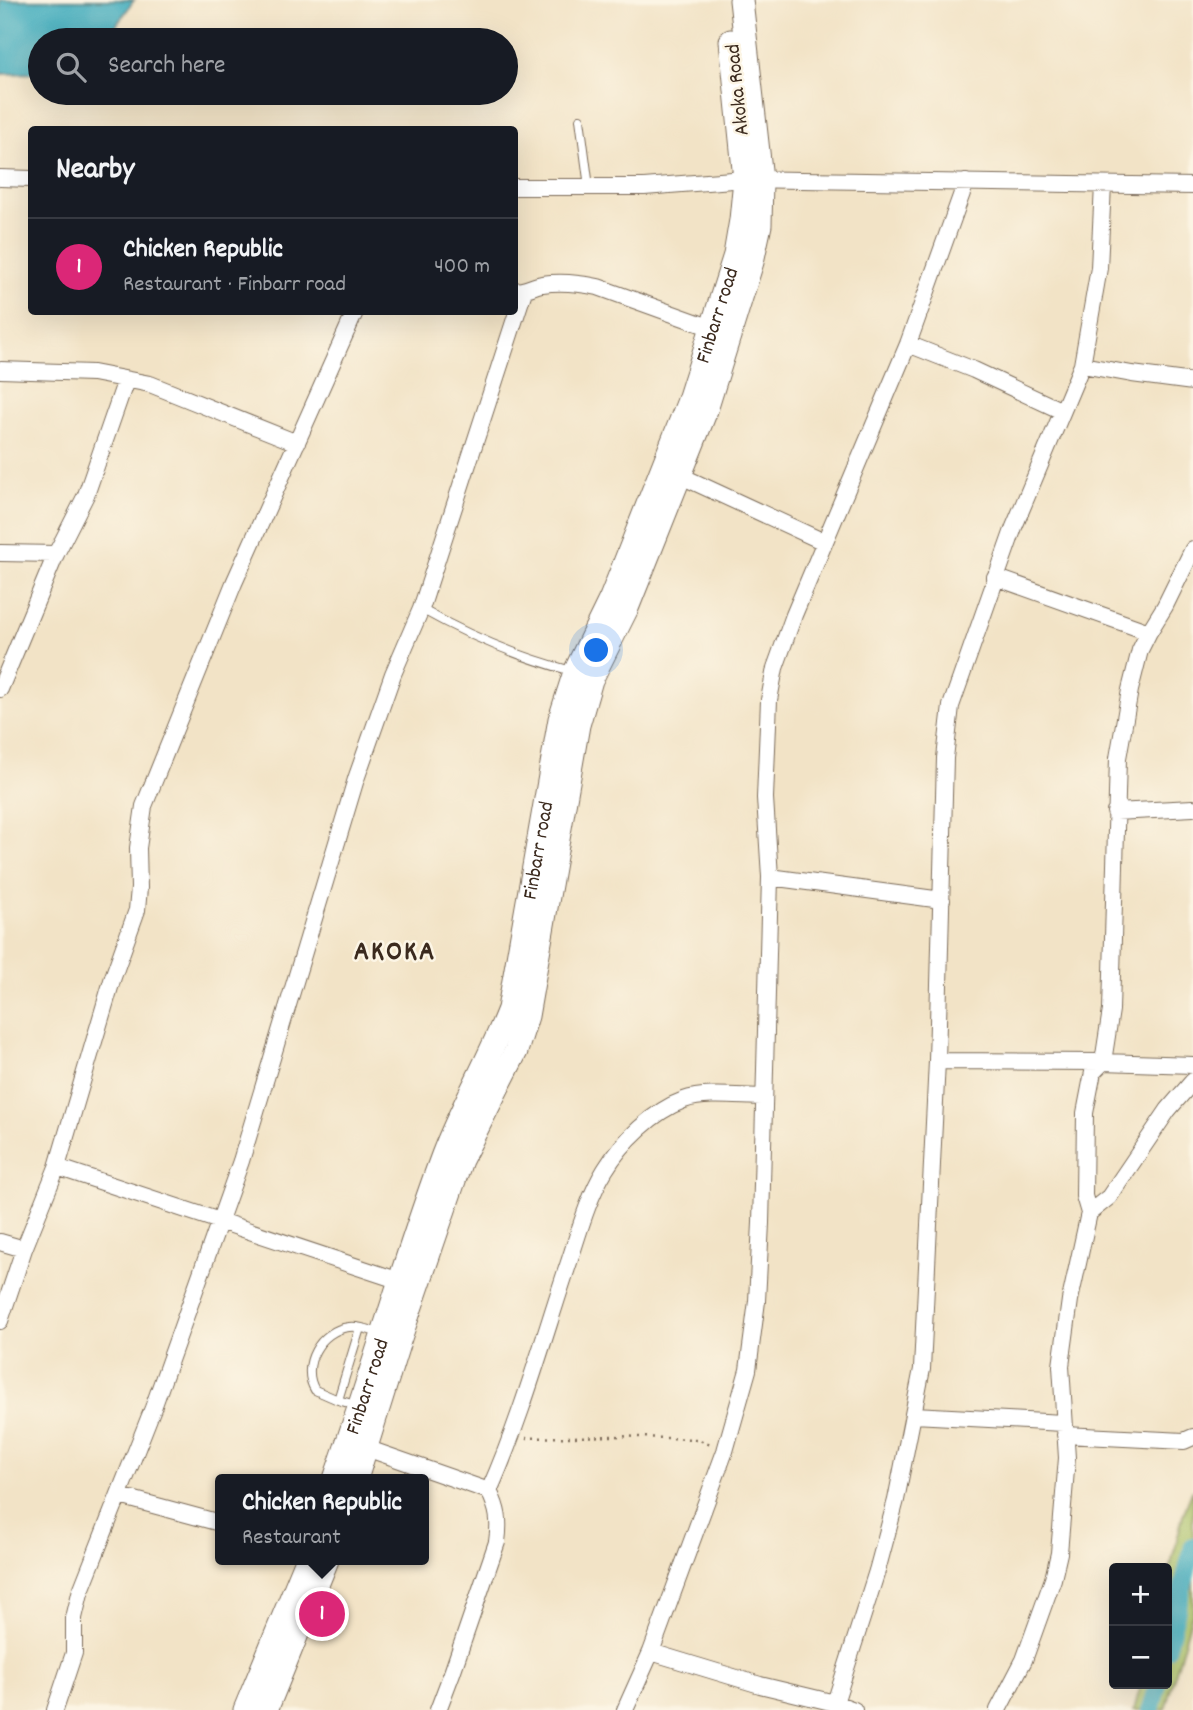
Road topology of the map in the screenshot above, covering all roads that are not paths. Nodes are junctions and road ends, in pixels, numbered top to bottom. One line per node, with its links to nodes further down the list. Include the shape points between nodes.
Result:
1 (727, 0): 6 (main road, Akoka Road)
2 (741, 0): 6 (main road)
3 (580, 118): 11 (lane)
4 (0, 178): 5 (street)
5 (28, 179)
6 (753, 179): 7 (street); 11 (street); 12 (main road)
7 (966, 182): 8 (street); 17 (street)
8 (1103, 185): 9 (street); 18 (street, via 1099,268)
9 (1193, 186)
10 (518, 187): 11 (street)
11 (589, 187)
12 (750, 223): 16 (main road, Finbarr road, via 734,256); 24 (main road, Finbarr road, via 752,262)
13 (519, 291): 16 (street, via 578,283)
14 (354, 315): 23 (street)
15 (512, 315): 30 (street)
16 (712, 328): 32 (main road, Finbarr road, via 678,429 611,598)
17 (908, 344): 22 (street); 25 (street)
18 (1082, 365): 21 (street); 22 (street)
19 (0, 370): 20 (street, via 93,373)
20 (126, 380): 23 (street, via 199,402); 28 (street, via 86,495)
21 (1193, 382)
22 (1062, 411): 29 (street)
23 (297, 443): 43 (street, via 234,583 144,806 137,910)
24 (680, 475): 25 (street); 55 (main road, Finbarr road, via 627,607 591,680 578,725 527,1016 516,1051 461,1160)
25 (824, 542): 36 (street, via 793,615 769,700 765,798)
26 (1193, 550): 31 (street)
27 (0, 553): 28 (street)
28 (56, 554): 33 (street)
29 (995, 578): 31 (street); 37 (street, via 951,706 944,758)
30 (421, 609): 32 (lane, via 467,634); 45 (street, via 356,779)
31 (1149, 632): 35 (street, via 1130,690 1118,758)
32 (575, 672): 48 (main road, Finbarr road, via 560,719 509,1009 444,1151)
33 (0, 689)
34 (1193, 808): 35 (street)
35 (1115, 812): 39 (street, via 1111,1010)
36 (770, 877): 37 (street); 42 (street)
37 (942, 900): 38 (street)
38 (937, 1061): 39 (street); 52 (street, via 922,1370)
39 (1104, 1062): 40 (street); 44 (street, via 1093,1072 1085,1113 1084,1196)
40 (1193, 1065)
41 (1193, 1081): 44 (street, via 1109,1197)
42 (764, 1097): 58 (street, via 700,1097 677,1102 637,1132 605,1169 579,1233 512,1439); 63 (street, via 757,1301 748,1370 725,1451)
43 (57, 1167): 45 (street); 47 (street)
44 (1089, 1213): 53 (street, via 1061,1366)
45 (220, 1222): 48 (street); 59 (street)
46 (0, 1242): 47 (street)
47 (24, 1249): 49 (street)
48 (400, 1281): 50 (main road, Finbarr road)
49 (0, 1321)
50 (371, 1331): 51 (main road, Finbarr road); 51 (lane, via 343,1328 314,1351 308,1376 315,1390)
51 (349, 1403): 56 (main road, Finbarr road)
52 (914, 1415): 53 (street); 65 (street, via 877,1572)
53 (1064, 1429): 54 (street, via 1184,1441); 72 (street, via 1067,1458 1053,1579 1024,1660)
54 (1193, 1437)
55 (366, 1448): 57 (main road, Finbarr road); 58 (street)
56 (336, 1474)
57 (358, 1474)
58 (489, 1491): 69 (street, via 498,1508 497,1542)
59 (120, 1496): 60 (street); 66 (street, via 80,1593 74,1653)
60 (215, 1522)
61 (305, 1565): 64 (main road)
62 (325, 1565): 64 (main road)
63 (650, 1652): 65 (street); 70 (street)
64 (270, 1676): 67 (main road); 68 (main road)
65 (835, 1703): 71 (street)
66 (55, 1710)
67 (244, 1710)
68 (265, 1710)
69 (438, 1710)
70 (625, 1710)
71 (854, 1710)
72 (998, 1710)

